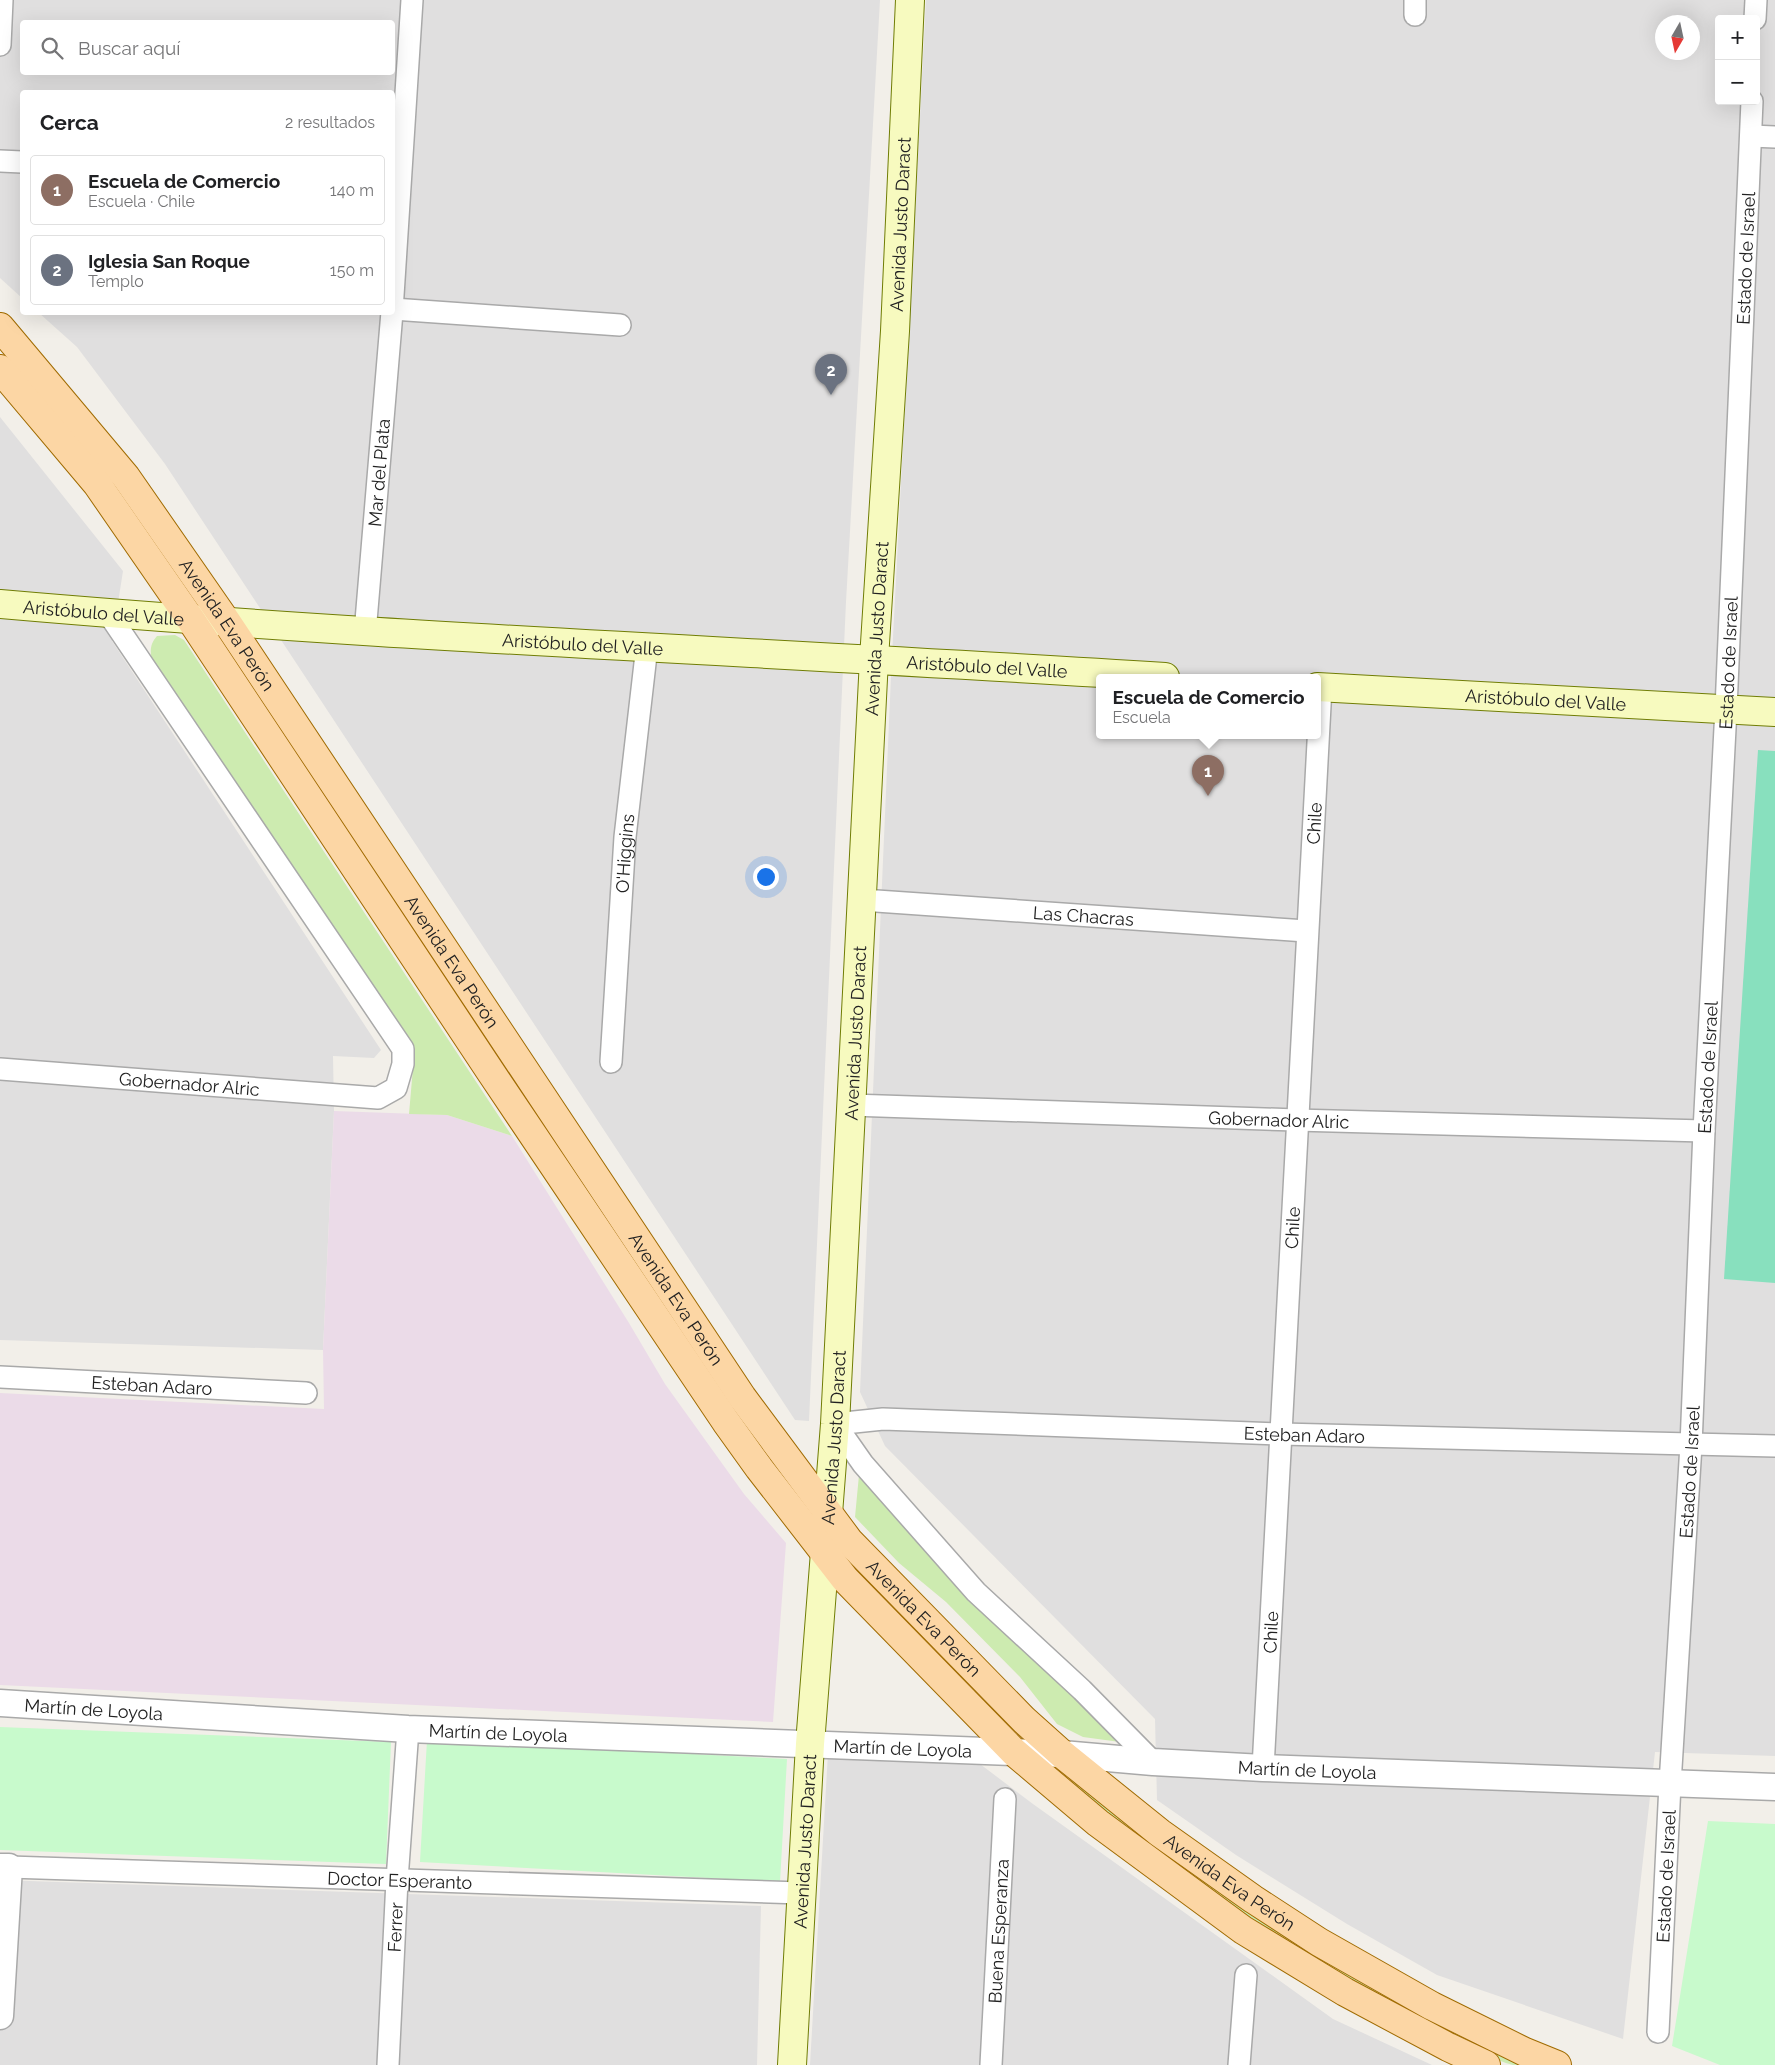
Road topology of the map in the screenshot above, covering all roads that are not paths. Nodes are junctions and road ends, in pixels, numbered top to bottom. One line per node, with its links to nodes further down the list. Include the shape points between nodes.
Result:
1 (2, 0): 6 (street)
2 (412, 0): 12 (street, Mar del Plata)
3 (910, 0): 25 (main road, Avenida Justo Daract, via 895,331)
4 (1756, 0): 5 (street)
5 (1755, 15)
6 (0, 45)
7 (1752, 105): 8 (street, Estado de Israel)
8 (1750, 136): 9 (street); 28 (street, Estado de Israel)
9 (1775, 137)
10 (0, 161): 11 (street)
11 (20, 162)
12 (397, 177): 13 (street, Mar del Plata)
13 (395, 240)
14 (395, 303): 16 (street)
15 (392, 315): 23 (street, Mar del Plata)
16 (620, 325)
17 (0, 327): 22 (main road, Avenida Eva Perón, via 126,477)
18 (0, 369): 21 (main road, Avenida Eva Perón, via 97,484)
19 (0, 604): 20 (main road, Aristóbulo del Valle)
20 (108, 613): 21 (main road, Aristóbulo del Valle); 34 (street, Gobernador Alric, via 403,1049 403,1064 396,1088 378,1098)
21 (191, 620): 22 (main road, Aristóbulo del Valle); 45 (main road, Avenida Eva Perón, via 721,1414 758,1468)
22 (226, 621): 23 (main road, Aristóbulo del Valle); 44 (main road, Avenida Eva Perón, via 742,1396)
23 (365, 633): 24 (main road, Aristóbulo del Valle)
24 (648, 646): 25 (main road, Aristóbulo del Valle); 33 (street, O'Higgins, via 625,837)
25 (874, 658): 26 (main road, Aristóbulo del Valle); 31 (main road, Avenida Justo Daract)
26 (1119, 674)
27 (1321, 687): 28 (main road, Aristóbulo del Valle)
28 (1726, 709): 29 (main road, Aristóbulo del Valle); 37 (street, Estado de Israel)
29 (1775, 712)
30 (1316, 739): 32 (street, Chile)
31 (862, 900): 32 (street, Las Chacras); 35 (main road, Avenida Justo Daract)
32 (1306, 931): 36 (street, Chile)
33 (612, 1062)
34 (0, 1069)
35 (851, 1104): 36 (street, Gobernador Alric); 40 (main road, Avenida Justo Daract)
36 (1296, 1120): 37 (street, Gobernador Alric); 41 (street, Chile)
37 (1704, 1130): 42 (street, Estado de Israel)
38 (0, 1377): 39 (street, Esteban Adaro)
39 (306, 1393)
40 (835, 1424): 41 (street, Esteban Adaro, via 883,1419); 44 (main road, Avenida Justo Daract); 51 (street, via 863,1464 976,1592 1082,1690)
41 (1281, 1434): 42 (street, Esteban Adaro); 52 (street, Chile)
42 (1691, 1445): 43 (street, Esteban Adaro); 53 (street, Estado de Israel)
43 (1775, 1446)
44 (826, 1510): 45 (main road, Avenida Justo Daract); 50 (main road, Avenida Eva Perón, via 849,1541 1024,1720)
45 (824, 1549): 48 (main road, Avenida Justo Daract); 49 (main road, Avenida Eva Perón, via 845,1579)
46 (0, 1703): 47 (street, Martín de Loyola)
47 (408, 1730): 48 (street, Martín de Loyola); 57 (street, Ferrer)
48 (810, 1744): 49 (street, Martín de Loyola); 58 (main road, Avenida Justo Daract)
49 (1014, 1752): 50 (street, Martín de Loyola); 66 (main road, Avenida Eva Perón, via 1098,1823 1243,1930 1345,1992)
50 (1062, 1754): 51 (street, Martín de Loyola); 67 (main road, Avenida Eva Perón, via 1160,1833 1318,1942 1432,2006)
51 (1153, 1762): 52 (street, Martín de Loyola)
52 (1263, 1768): 53 (street, Martín de Loyola)
53 (1670, 1784): 54 (street, Martín de Loyola); 61 (street, Estado de Israel)
54 (1775, 1787)
55 (1005, 1799): 64 (street, Buena Esperanza)
56 (4, 1867): 57 (street, Doctor Esperanto); 60 (street)
57 (397, 1880): 58 (street, Doctor Esperanto); 62 (street, Ferrer)
58 (801, 1893): 63 (main road, Avenida Justo Daract)
59 (1246, 1975): 65 (street)
60 (0, 2016)
61 (1658, 2032)
62 (388, 2065)
63 (792, 2065)
64 (991, 2065)
65 (1239, 2065)
66 (1486, 2065)
67 (1557, 2065)

